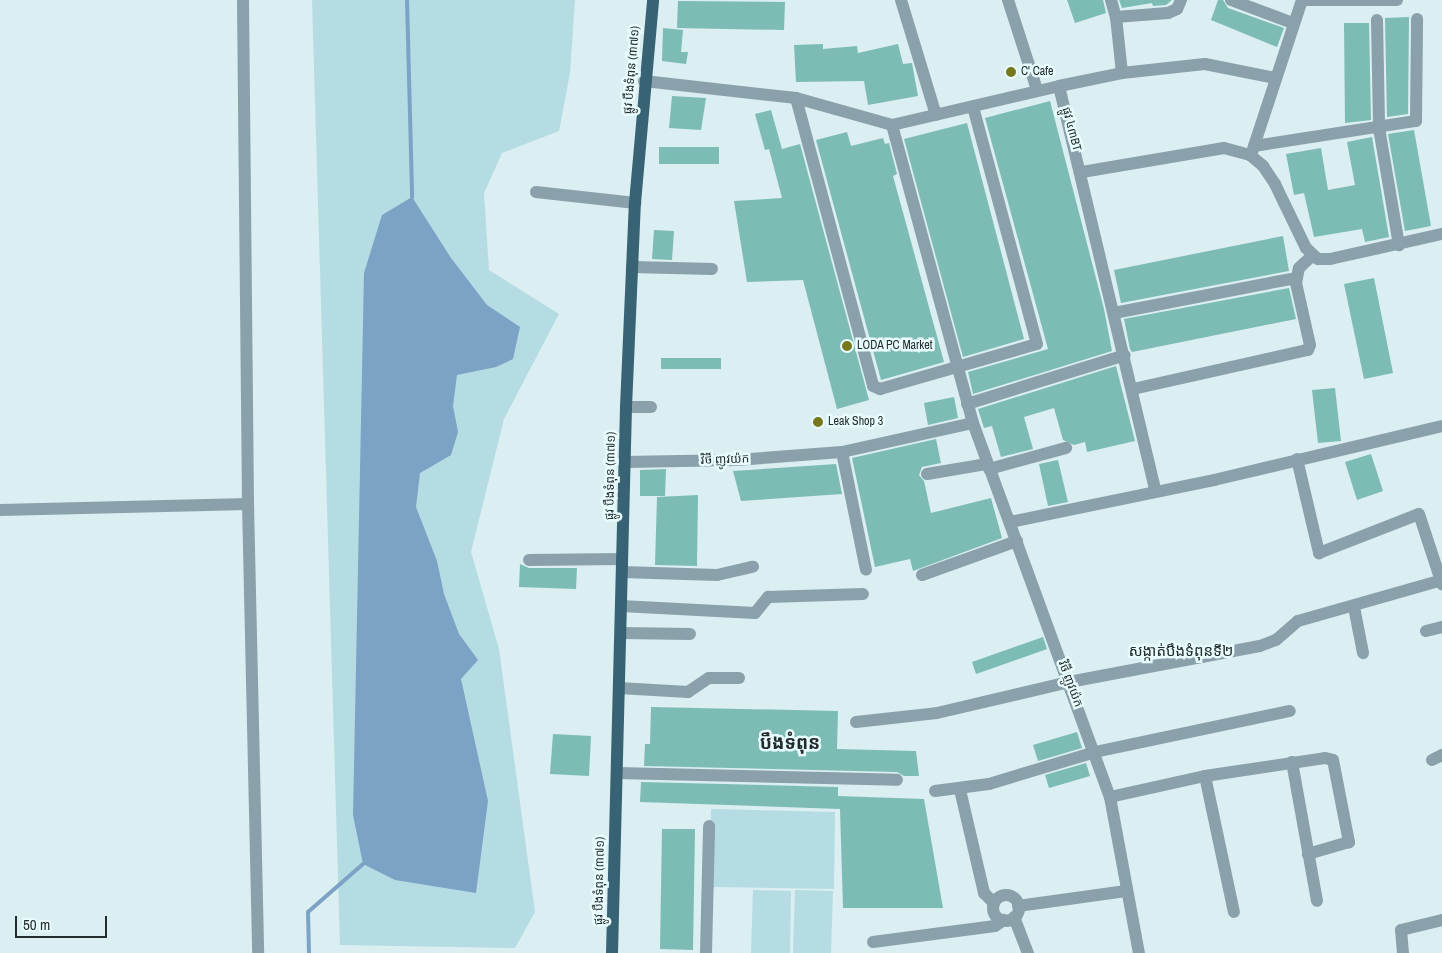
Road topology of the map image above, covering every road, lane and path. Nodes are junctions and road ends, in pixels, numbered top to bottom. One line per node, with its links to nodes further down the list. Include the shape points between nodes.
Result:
1 (243, 0): 50 (street)
2 (653, 0): 16 (main road, ផ្លូវ បឹងទំពុន (៣៧១))
3 (901, 0): 21 (street)
4 (1008, 0): 18 (street)
5 (1111, 0): 10 (street)
6 (1181, 0): 10 (street, via 1177,9 1168,13)
7 (1231, 0): 13 (street)
8 (1302, 0): 9 (street); 13 (street)
9 (1398, 0)
10 (1116, 17): 14 (street)
11 (1417, 19): 23 (street, via 1417,118 1414,123)
12 (1377, 20): 23 (street)
13 (1293, 23): 15 (street)
14 (1122, 73): 15 (street, via 1205,64); 17 (street)
15 (1275, 78): 24 (street)
16 (644, 81): 19 (street); 27 (main road, ផ្លូវ បឹងទំពុន (៣៧១))
17 (1060, 86): 18 (street); 25 (street, ផ្លូវ ៤៣BT)
18 (1037, 90): 20 (street)
19 (796, 98): 22 (street); 36 (street, via 873,386 880,389)
20 (973, 106): 21 (street); 36 (street, via 1036,344)
21 (936, 115): 22 (street)
22 (892, 125): 36 (street, វិថី ញូវយ៉ក)
23 (1379, 128): 24 (street); 29 (street)
24 (1252, 150): 25 (street, via 1224,148); 30 (street, via 1275,184)
25 (1082, 172): 34 (street, ផ្លូវ ៤៣BT)
26 (536, 192): 27 (street)
27 (635, 203): 31 (main road, ផ្លូវ បឹងទំពុន (៣៧១))
28 (1442, 234): 29 (street)
29 (1398, 245): 30 (street, via 1330,259)
30 (1312, 256): 33 (street, via 1299,268)
31 (632, 267): 32 (street); 39 (main road, ផ្លូវ បឹងទំពុន (៣៧១))
32 (712, 269)
33 (1296, 278): 34 (street); 37 (street, via 1309,349)
34 (1114, 312): 35 (street, ផ្លូវ ៤៣BT)
35 (1125, 355): 37 (street, ផ្លូវ ៤៣BT); 38 (street)
36 (955, 367): 38 (street, វិថី ញូវយ៉ក)
37 (1133, 389): 49 (street, ផ្លូវ ៤៣BT)
38 (967, 404): 41 (street, វិថី ញូវយ៉ក)
39 (626, 407): 40 (street); 46 (main road, ផ្លូវ បឹងទំពុន (៣៧១))
40 (651, 407)
41 (972, 423): 44 (street, វិថី ញូវយ៉ក); 47 (street, វិថី ញូវយ៉ក)
42 (1442, 426): 45 (street)
43 (1066, 448): 47 (street)
44 (842, 452): 46 (street, វិថី ញូវយ៉ក, via 736,460); 57 (street)
45 (1297, 460): 49 (street); 59 (street, via 1319,553 1419,514)
46 (625, 462): 55 (main road, ផ្លូវ បឹងទំពុន (៣៧១))
47 (988, 466): 48 (street); 52 (street, វិថី ញូវយ៉ក)
48 (927, 474)
49 (1156, 492): 52 (street)
50 (248, 504): 51 (street); 90 (street)
51 (0, 510)
52 (1010, 522): 53 (street, វិថី ញូវយ៉ក)
53 (1017, 541): 58 (street); 69 (street, វិថី ញូវយ៉ក)
54 (529, 560): 55 (street)
55 (622, 565): 56 (street, via 716,575); 61 (main road, ផ្លូវ បឹងទំពុន (៣៧១))
56 (753, 567)
57 (866, 570)
58 (922, 575)
59 (1442, 581): 62 (street)
60 (864, 594): 61 (street, via 768,597 755,613)
61 (621, 606): 65 (main road, ផ្លូវ បឹងទំពុន (៣៧១))
62 (1354, 607): 67 (street); 69 (street, via 1298,621 1276,640 1260,646)
63 (1442, 627): 64 (street)
64 (1426, 631)
65 (620, 633): 66 (street); 70 (main road, ផ្លូវ បឹងទំពុន (៣៧១))
66 (690, 634)
67 (1363, 653)
68 (739, 678): 70 (street, via 709,678 688,692)
69 (1068, 682): 72 (street, via 937,713); 73 (street, វិថី ញូវយ៉ក)
70 (619, 688): 75 (main road, ផ្លូវ បឹងទំពុន (៣៧១))
71 (1290, 710): 73 (street)
72 (856, 722)
73 (1096, 752): 78 (street, via 989,784); 80 (street, វិថី ញូវយ៉ក)
74 (1292, 762): 76 (street); 82 (street); 82 (street, via 1332,760 1350,837 1344,846)
75 (617, 773): 77 (street); 91 (main road, ផ្លូវ បឹងទំពុន (៣៧១))
76 (1205, 776): 80 (street); 86 (street)
77 (897, 780)
78 (936, 792)
79 (962, 794): 85 (street, via 984,893)
80 (1110, 797): 83 (street, វិថី ញូវយ៉ក)
81 (708, 826): 92 (street)
82 (1308, 854): 84 (street)
83 (1126, 891): 87 (street); 94 (street, វិថី ញូវយ៉ក)
84 (1317, 901)
85 (994, 903): 87 (street, via 995,914); 87 (street, via 1007,895 1014,898)
86 (1234, 912)
87 (1012, 914): 89 (street, via 995,926); 93 (street)
88 (1442, 920): 95 (street, via 1401,930)
89 (873, 942)
90 (258, 953)
91 (612, 953)
92 (706, 953)
93 (1028, 953)
94 (1139, 953)
95 (1403, 953)

